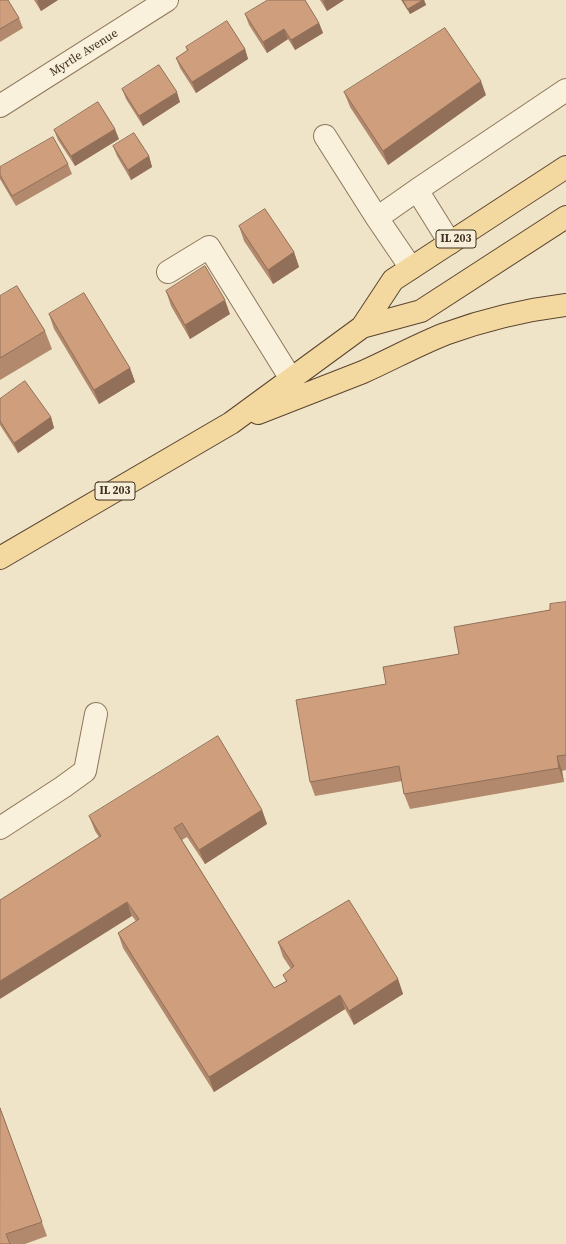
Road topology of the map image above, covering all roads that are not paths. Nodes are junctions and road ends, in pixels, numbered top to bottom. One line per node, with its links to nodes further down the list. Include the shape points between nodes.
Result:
1 (167, 0): 3 (street, Myrtle Avenue)
2 (566, 90): 6 (street)
3 (0, 106)
4 (325, 136): 8 (street)
5 (564, 172): 9 (main road, IL 203)
6 (417, 190): 8 (street); 9 (street)
7 (566, 217): 13 (main road, IL 203, via 421,311)
8 (377, 218): 10 (street)
9 (450, 243): 10 (main road, IL 203)
10 (411, 268): 13 (main road, IL 203, via 393,280)
11 (168, 272): 14 (street, via 209,247)
12 (566, 305): 15 (main road, via 494,319 446,334 364,371)
13 (362, 327): 14 (main road, IL 203)
14 (291, 379): 15 (main road, IL 203)
15 (231, 423): 16 (main road, IL 203)
16 (0, 558)
17 (96, 714): 18 (street, via 85,771)
18 (0, 828)

